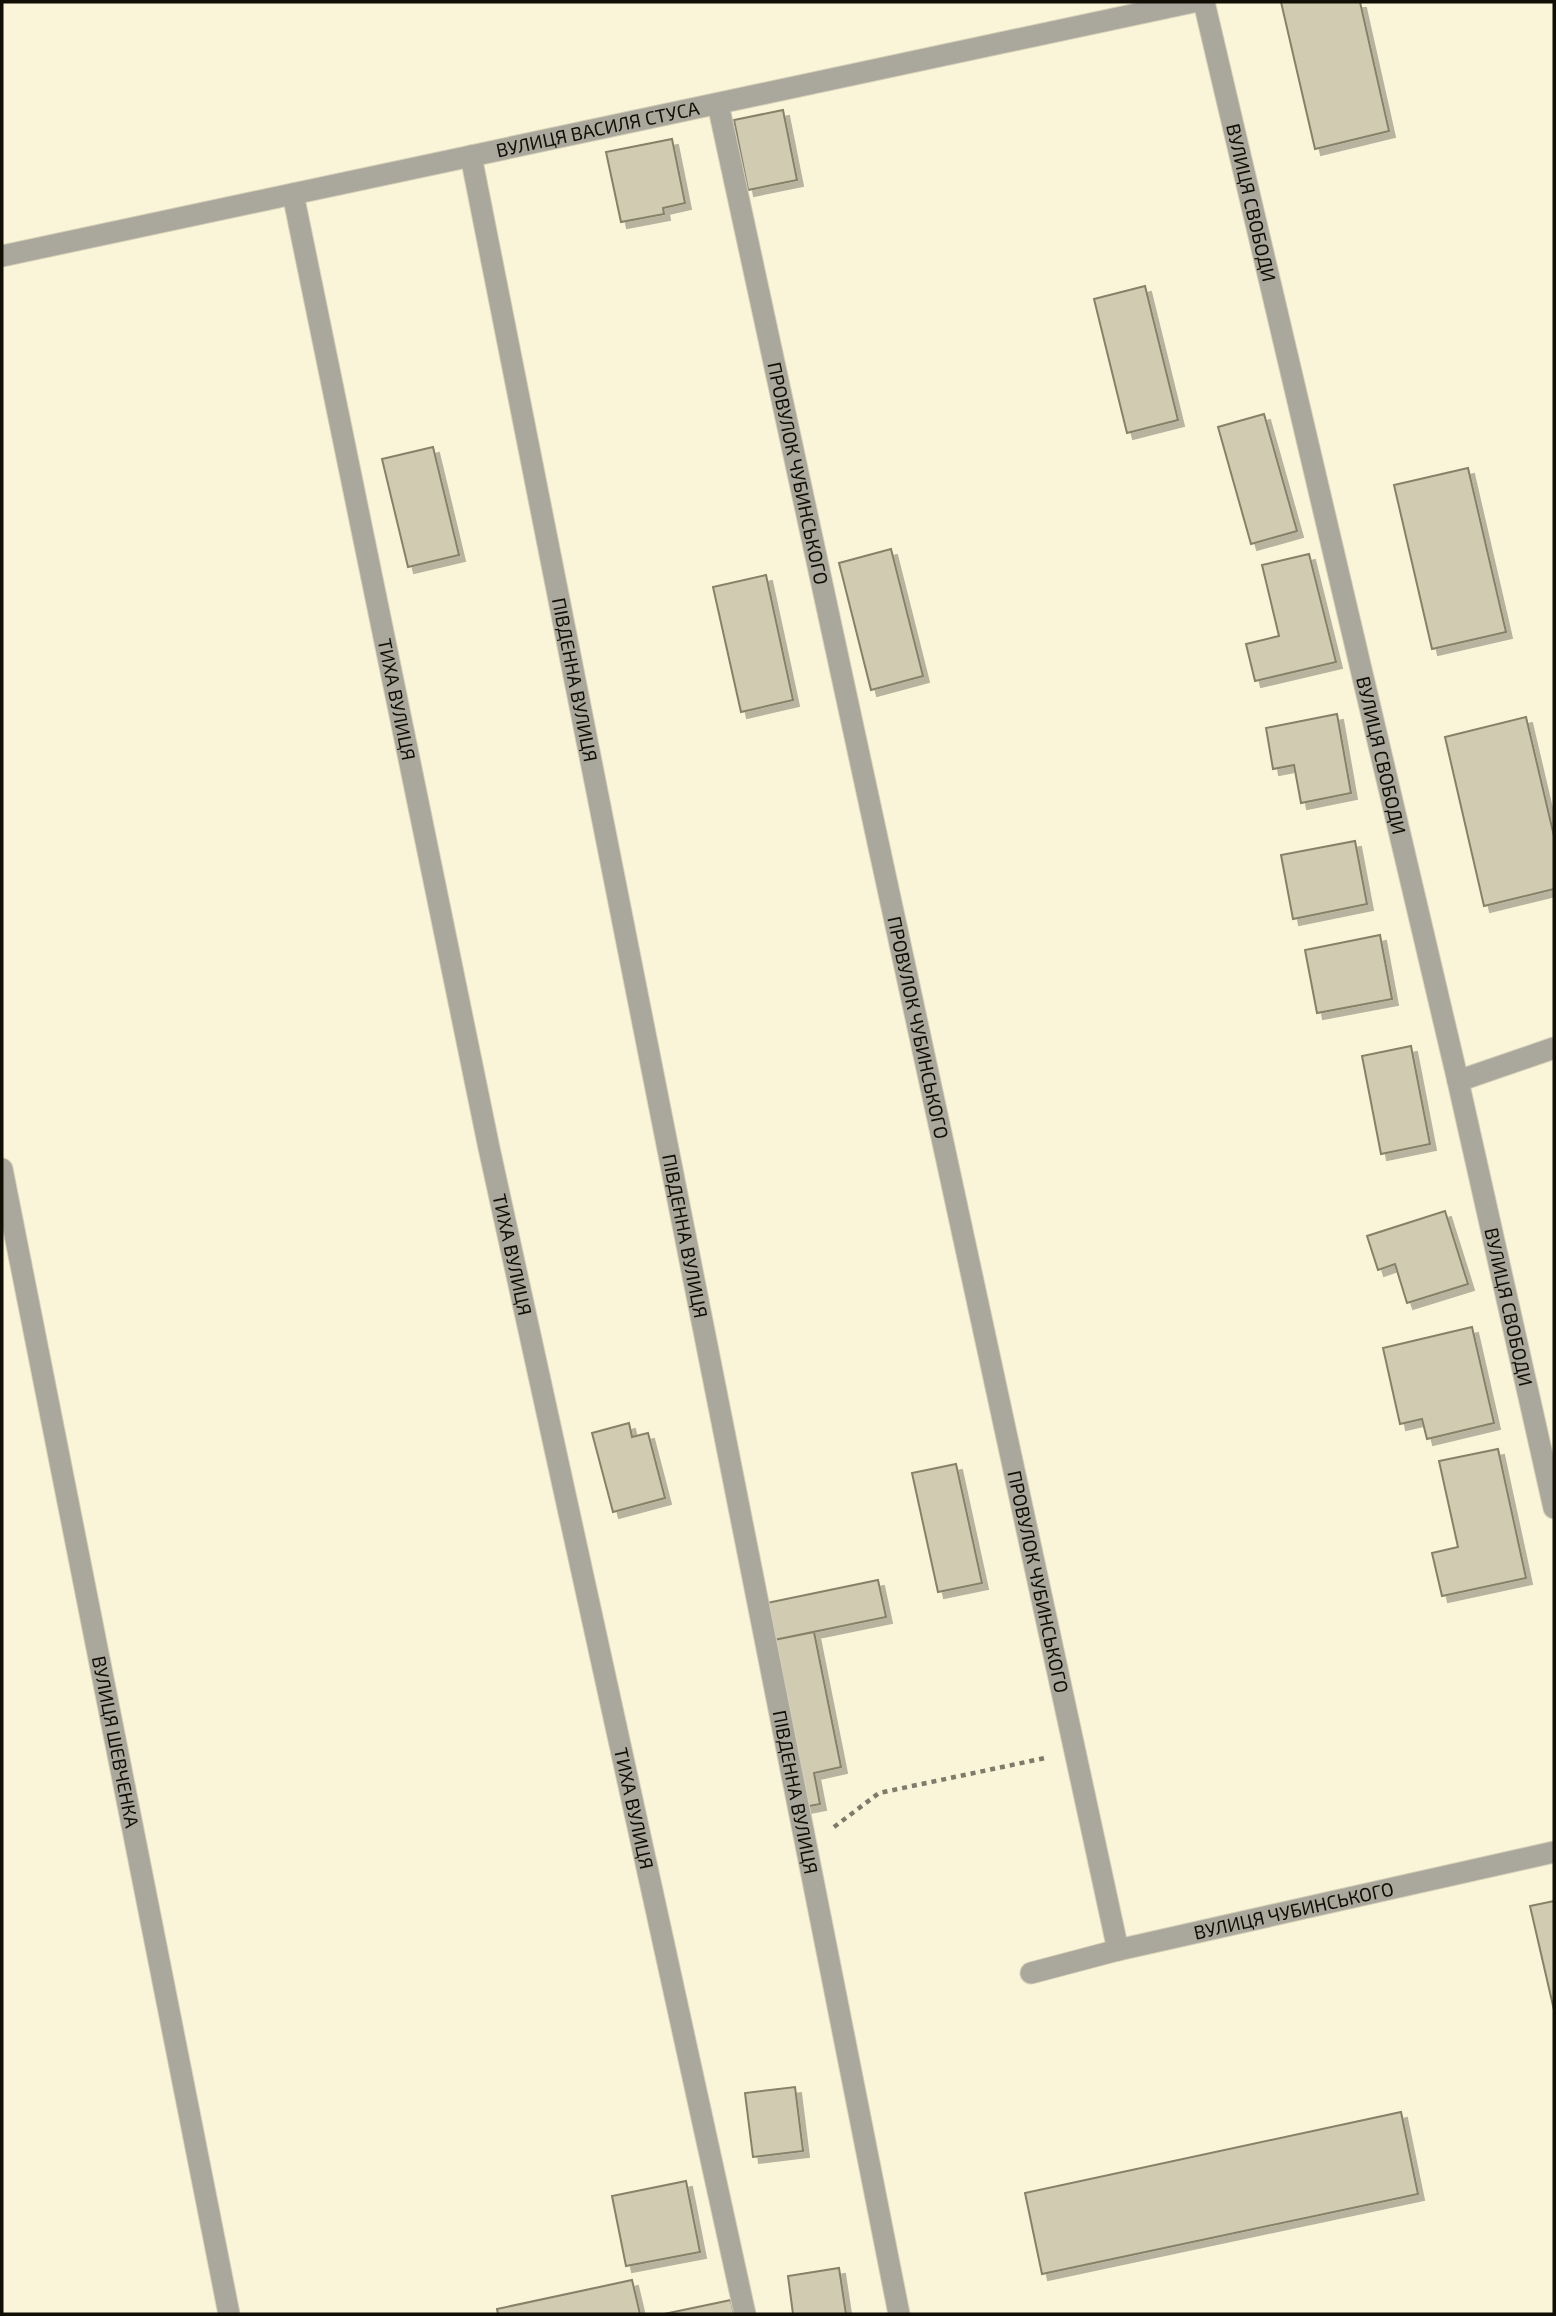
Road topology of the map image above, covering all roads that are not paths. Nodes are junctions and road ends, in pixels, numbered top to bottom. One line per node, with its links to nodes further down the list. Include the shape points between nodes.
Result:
1 (1193, 2): 3 (street, ВУЛИЦЯ ВАСИЛЯ СТУСА)
2 (1204, 2): 8 (street, ВУЛИЦЯ СВОБОДИ)
3 (718, 104): 4 (street, ВУЛИЦЯ ВАСИЛЯ СТУСА); 12 (street, ПРОВУЛОК ЧУБИНСЬКОГО)
4 (471, 156): 5 (street, ВУЛИЦЯ ВАСИЛЯ СТУСА); 16 (street, ПІВДЕННА ВУЛИЦЯ)
5 (293, 194): 6 (street, ВУЛИЦЯ ВАСИЛЯ СТУСА); 15 (street, ТИХА ВУЛИЦЯ, via 489,1148)
6 (2, 256)
7 (1554, 1048): 8 (street)
8 (1458, 1081): 10 (street, ВУЛИЦЯ СВОБОДИ)
9 (2, 1169): 14 (street, ВУЛИЦЯ ШЕВЧЕНКА)
10 (1554, 1508)
11 (1554, 1852): 12 (street, ВУЛИЦЯ ЧУБИНСЬКОГО)
12 (1118, 1950): 13 (street, ВУЛИЦЯ ЧУБИНСЬКОГО)
13 (1031, 1973)
14 (229, 2314)
15 (745, 2314)
16 (899, 2314)

